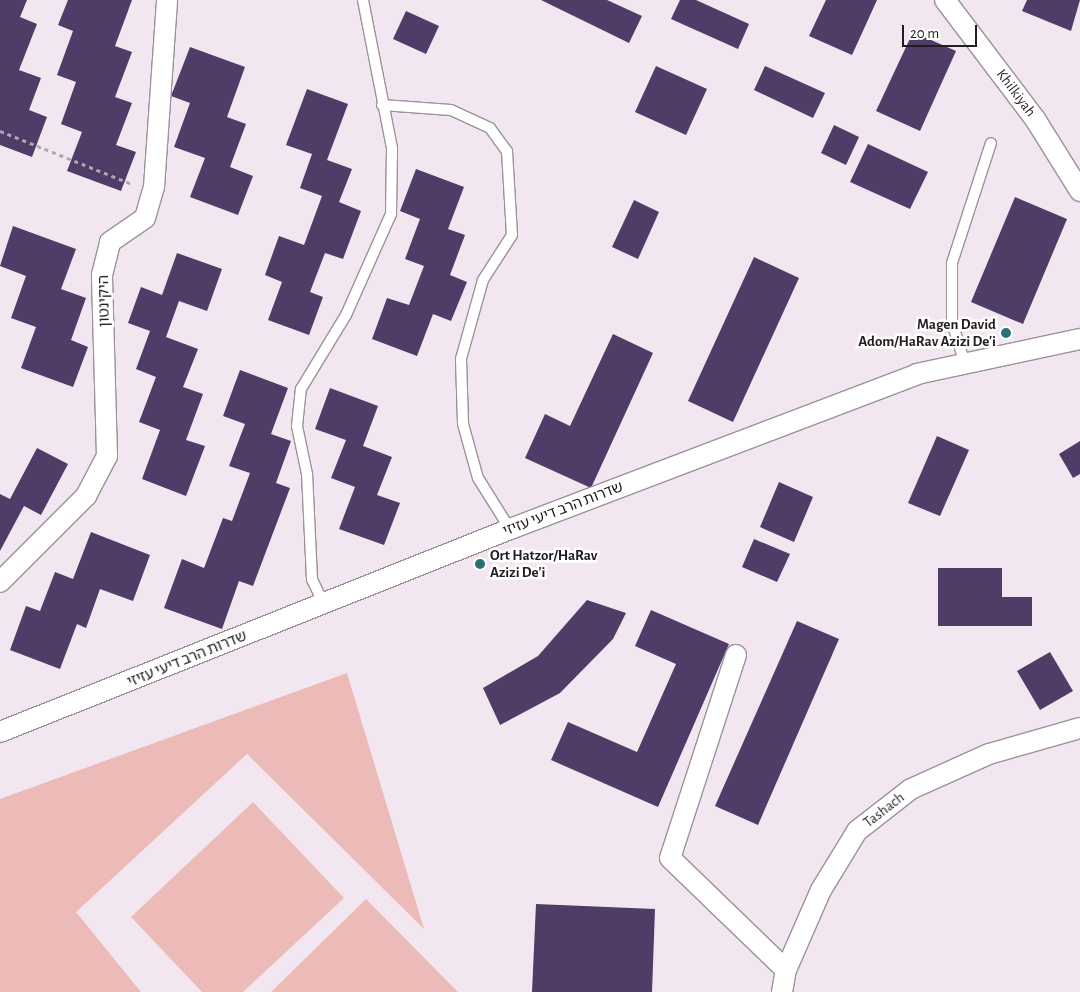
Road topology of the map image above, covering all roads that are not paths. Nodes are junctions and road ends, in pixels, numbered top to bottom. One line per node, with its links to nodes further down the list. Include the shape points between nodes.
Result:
1 (167, 0): 10 (street, היקינטון, via 152,192 145,218 110,242 102,275 107,456 86,496)
2 (363, 0): 4 (lane)
3 (945, 0): 6 (street, Khilkiyah, via 1035,119)
4 (382, 105): 9 (lane, via 452,110 490,128 507,151 512,235 483,280 461,359 463,424 478,478); 11 (lane, via 392,148 391,214 346,315 301,389 297,426 308,474 312,579)
5 (991, 143): 8 (lane, via 952,263 952,322)
6 (1080, 191)
7 (1080, 339): 8 (street, שדרות הרב דיעי עזיזי)
8 (965, 364): 9 (street, שדרות הרב דיעי עזיזי, via 917,374)
9 (510, 529): 11 (street, שדרות הרב דיעי עזיזי)
10 (0, 582)
11 (323, 602): 14 (street, שדרות הרב דיעי עזיזי)
12 (736, 655): 15 (street, via 670,858)
13 (1080, 728): 15 (street, Tashach, via 989,754 911,789 857,831 820,890)
14 (0, 732)
15 (786, 970): 16 (street, Tashach)
16 (782, 992)

